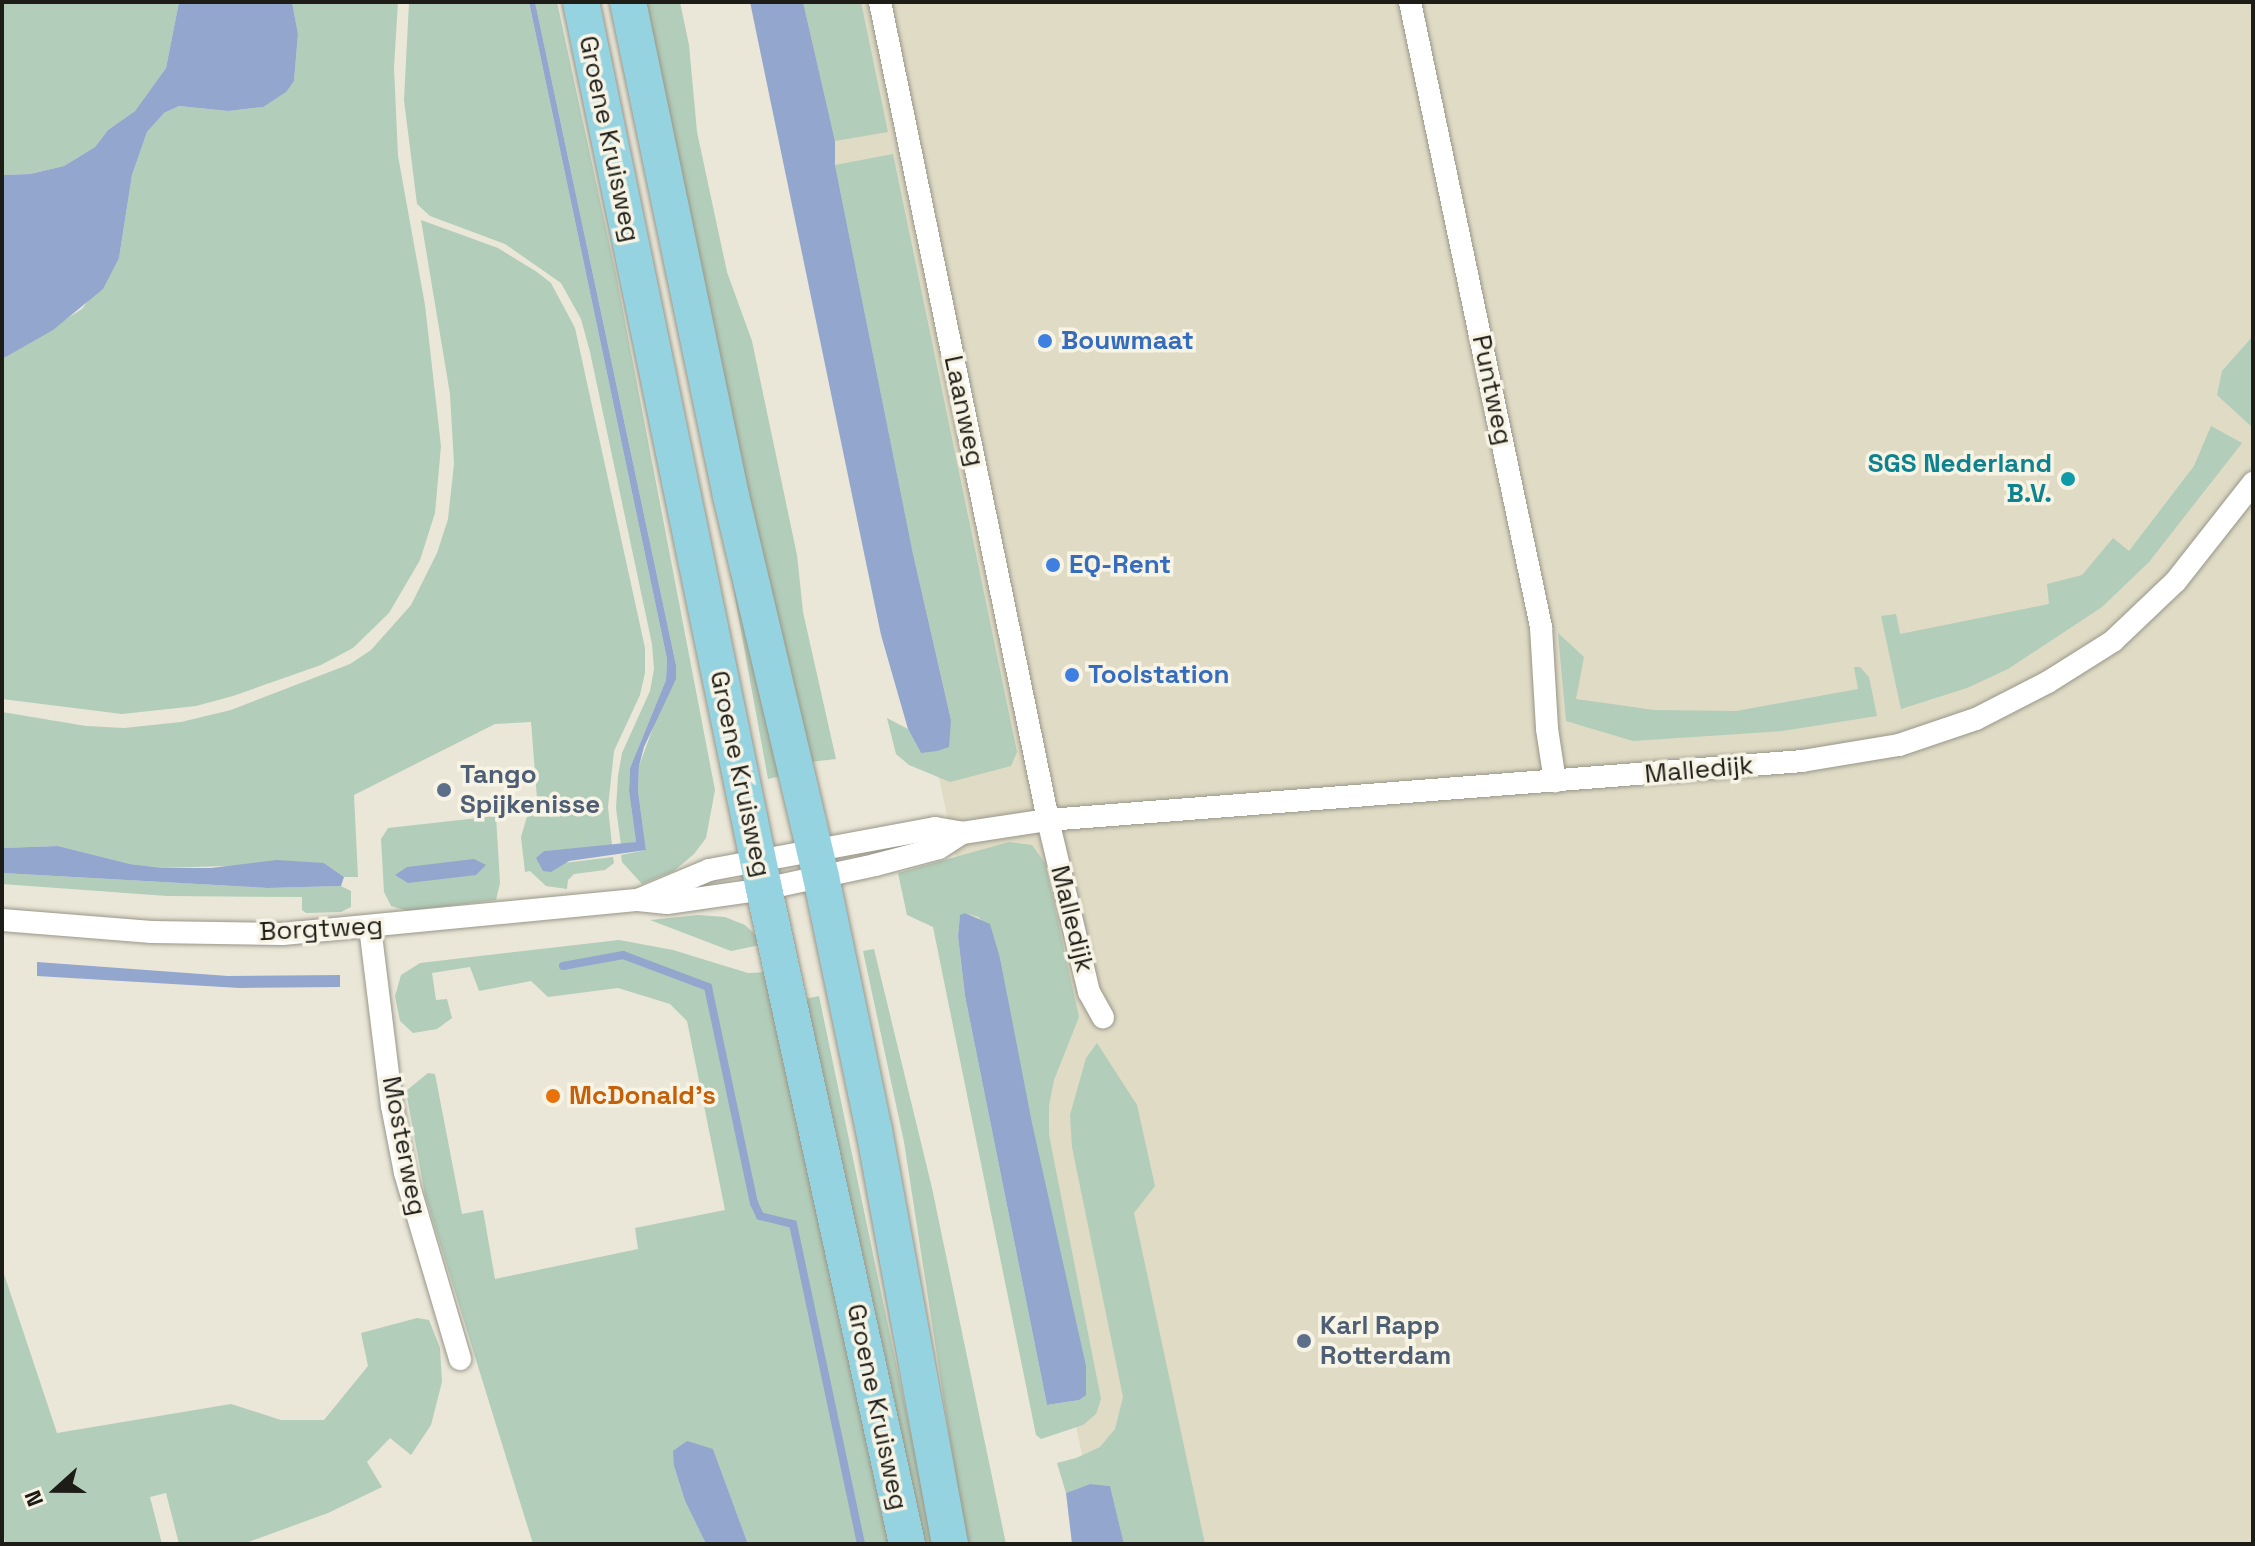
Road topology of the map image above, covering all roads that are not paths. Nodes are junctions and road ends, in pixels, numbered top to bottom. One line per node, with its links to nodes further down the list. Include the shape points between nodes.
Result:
1 (581, 2): 9 (main road, Groene Kruisweg)
2 (628, 2): 8 (main road, Groene Kruisweg, via 731,496)
3 (880, 2): 7 (street, Laanweg)
4 (1410, 2): 6 (street, Puntweg, via 1541,627)
5 (2253, 483): 6 (street, Malledijk, via 2176,581 2113,641 1976,719 1899,745 1802,761)
6 (1555, 781): 7 (street, Malledijk)
7 (1048, 820): 8 (street, Malledijk, via 962,833 935,828); 12 (street, Malledijk, via 1089,992)
8 (818, 863): 9 (street, Malledijk); 15 (main road, Groene Kruisweg, via 874,1130)
9 (761, 875): 11 (street, Borgtweg, via 667,903 638,900); 14 (main road, Groene Kruisweg)
10 (2, 920): 11 (street, Borgtweg, via 152,932 283,934)
11 (370, 927): 13 (street, Mosterweg, via 405,1173)
12 (1103, 1017)
13 (460, 1359)
14 (907, 1544)
15 (950, 1544)

